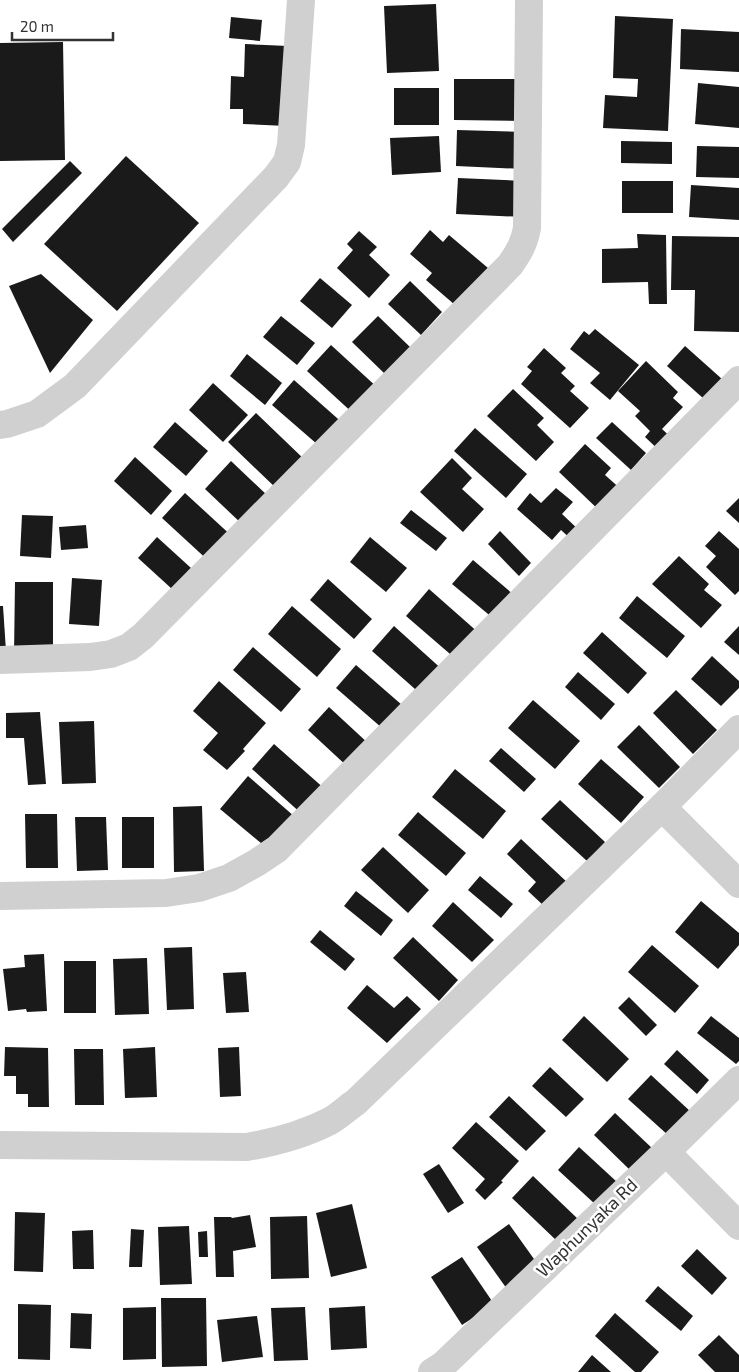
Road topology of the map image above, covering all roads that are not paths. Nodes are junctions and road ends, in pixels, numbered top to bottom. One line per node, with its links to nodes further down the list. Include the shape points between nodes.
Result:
1 (301, 0): 4 (street, via 291,145 287,162 75,386 37,414)
2 (529, 0): 5 (street, via 527,228 520,252 510,265 129,647 90,657)
3 (739, 380): 9 (street, via 270,854 229,878 166,894)
4 (0, 425)
5 (0, 660)
6 (739, 729): 7 (street)
7 (662, 807): 8 (street); 11 (street, via 356,1102 331,1120 303,1133 247,1147)
8 (739, 884)
9 (0, 896)
10 (739, 1080): 12 (street, Waphunyaka Rd)
11 (0, 1145)
12 (666, 1152): 13 (street); 14 (street, Waphunyaka Rd)
13 (739, 1226)
14 (432, 1372)

